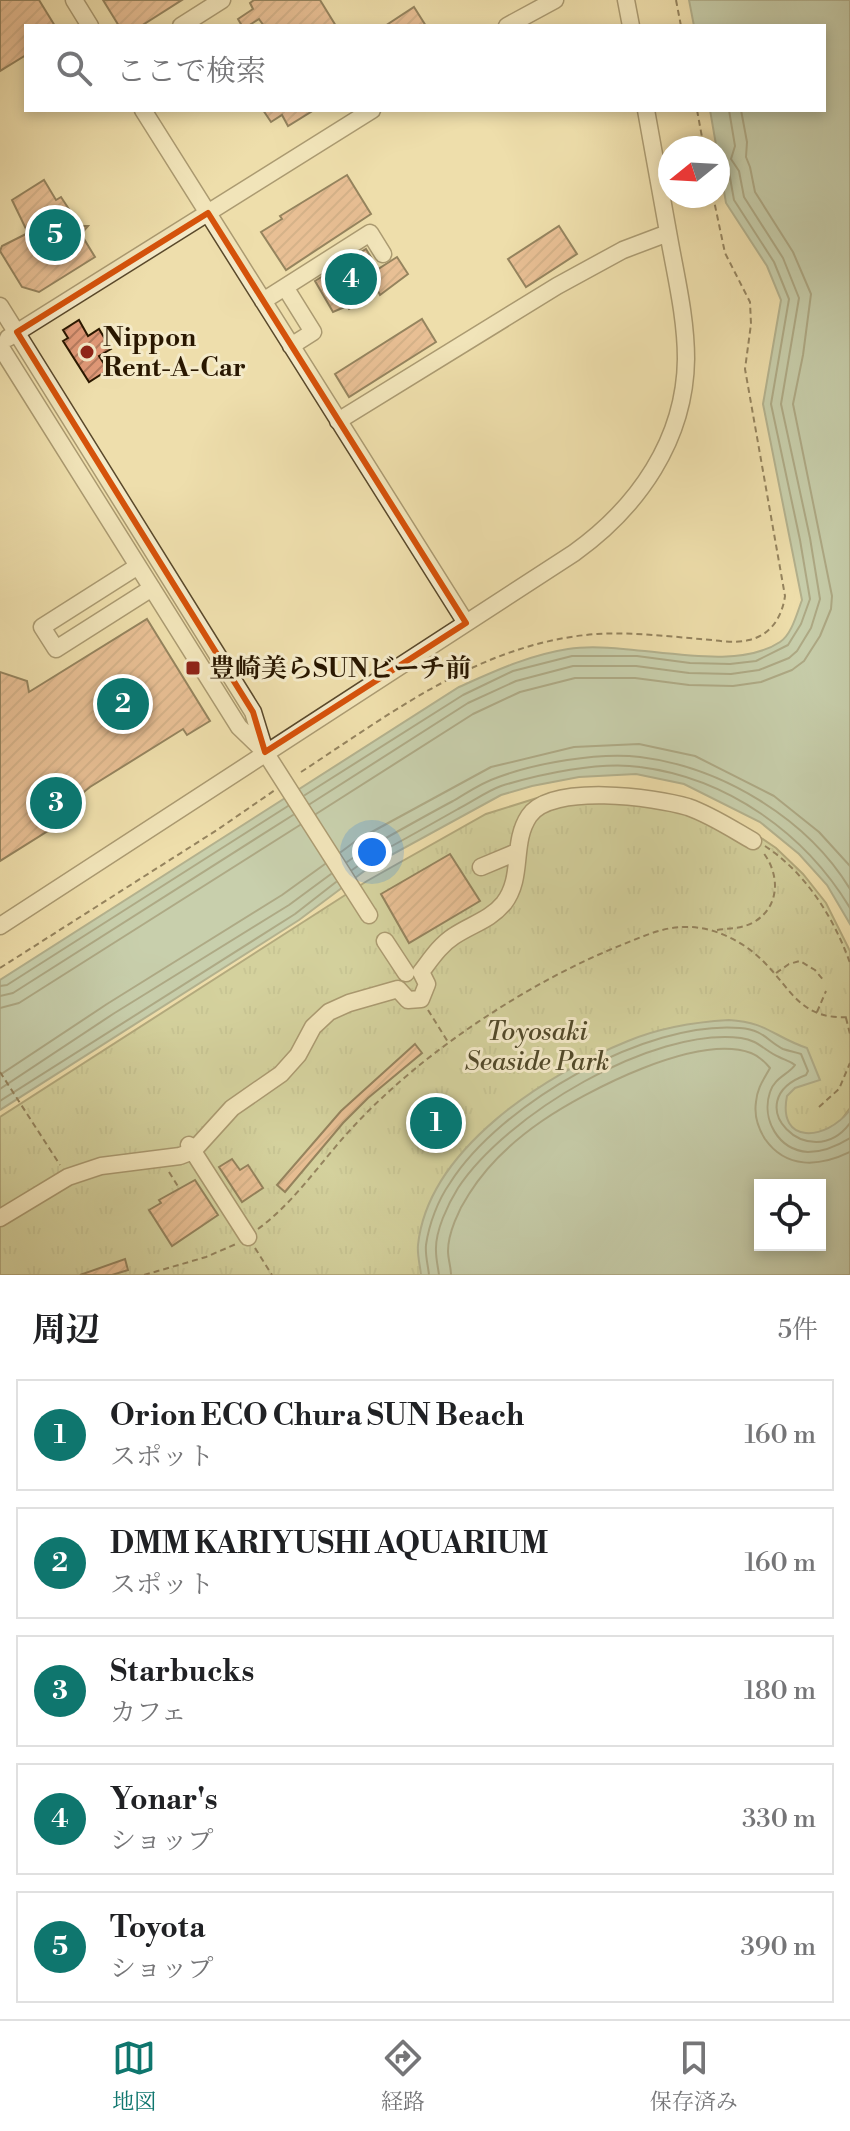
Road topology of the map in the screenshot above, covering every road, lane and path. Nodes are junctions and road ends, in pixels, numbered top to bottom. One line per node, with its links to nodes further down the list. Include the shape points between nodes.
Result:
1 (74, 0): 6 (street)
2 (222, 0): 7 (street)
3 (555, 0): 8 (street)
4 (626, 0): 9 (street)
5 (676, 0): 10 (path)
6 (89, 24)
7 (184, 24)
8 (511, 24)
9 (631, 24)
10 (681, 24)
11 (144, 112): 17 (street)
12 (369, 112): 17 (street)
13 (646, 112): 18 (street)
14 (697, 112): 15 (path)
15 (702, 136)
16 (716, 208): 31 (path, via 725,253 750,302 745,369 785,596 773,627 739,642 597,634 511,651 452,676)
17 (208, 213): 21 (street); 23 (street)
18 (668, 233): 26 (street, via 568,280); 29 (street, via 686,362 678,412 658,464 628,506 597,536)
19 (383, 254): 20 (street, via 370,233)
20 (285, 287): 21 (street); 25 (street, via 313,332)
21 (263, 301): 25 (street)
22 (0, 306): 23 (street)
23 (17, 332): 24 (street); 30 (street, via 253,712)
24 (0, 344): 27 (street)
25 (291, 346): 26 (street)
26 (338, 421): 29 (street)
27 (138, 566): 28 (street); 28 (street, via 42,627 56,649)
28 (152, 588): 30 (street, via 239,727)
29 (466, 623): 30 (street)
30 (265, 752): 32 (street); 37 (street)
31 (301, 772)
32 (282, 789): 36 (street); 41 (path)
33 (753, 841): 34 (street, via 689,808 654,799 587,796 534,809); 38 (path, via 771,863 776,891 771,904 755,922); 40 (path, via 805,882)
34 (517, 852): 35 (street); 42 (street, via 516,879 505,902 482,922 446,941)
35 (481, 867)
36 (369, 915)
37 (0, 926)
38 (714, 930): 43 (path, via 751,949); 51 (path, via 668,929 607,951 542,983)
39 (385, 941): 42 (street)
40 (850, 963)
41 (0, 968)
42 (414, 972): 45 (street, via 400,979); 47 (street, via 427,984)
43 (775, 974): 44 (path, via 800,961); 48 (path, via 795,1000)
44 (824, 981)
45 (398, 989): 47 (street, via 408,1000); 55 (street, via 329,1012 281,1074 232,1108)
46 (826, 991): 48 (path)
47 (421, 999): 51 (path)
48 (817, 1013): 49 (path)
49 (848, 1017): 50 (path)
50 (850, 1034)
51 (449, 1043): 60 (path, via 354,1126 282,1209)
52 (850, 1063): 54 (path, via 839,1089)
53 (0, 1072): 57 (path)
54 (819, 1107)
55 (191, 1148): 56 (street); 60 (street)
56 (163, 1158): 57 (street, via 134,1159); 58 (path)
57 (68, 1177): 59 (street)
58 (179, 1188)
59 (0, 1218)
60 (248, 1237): 61 (path, via 206,1257); 62 (path)
61 (144, 1275)
62 (272, 1275)

